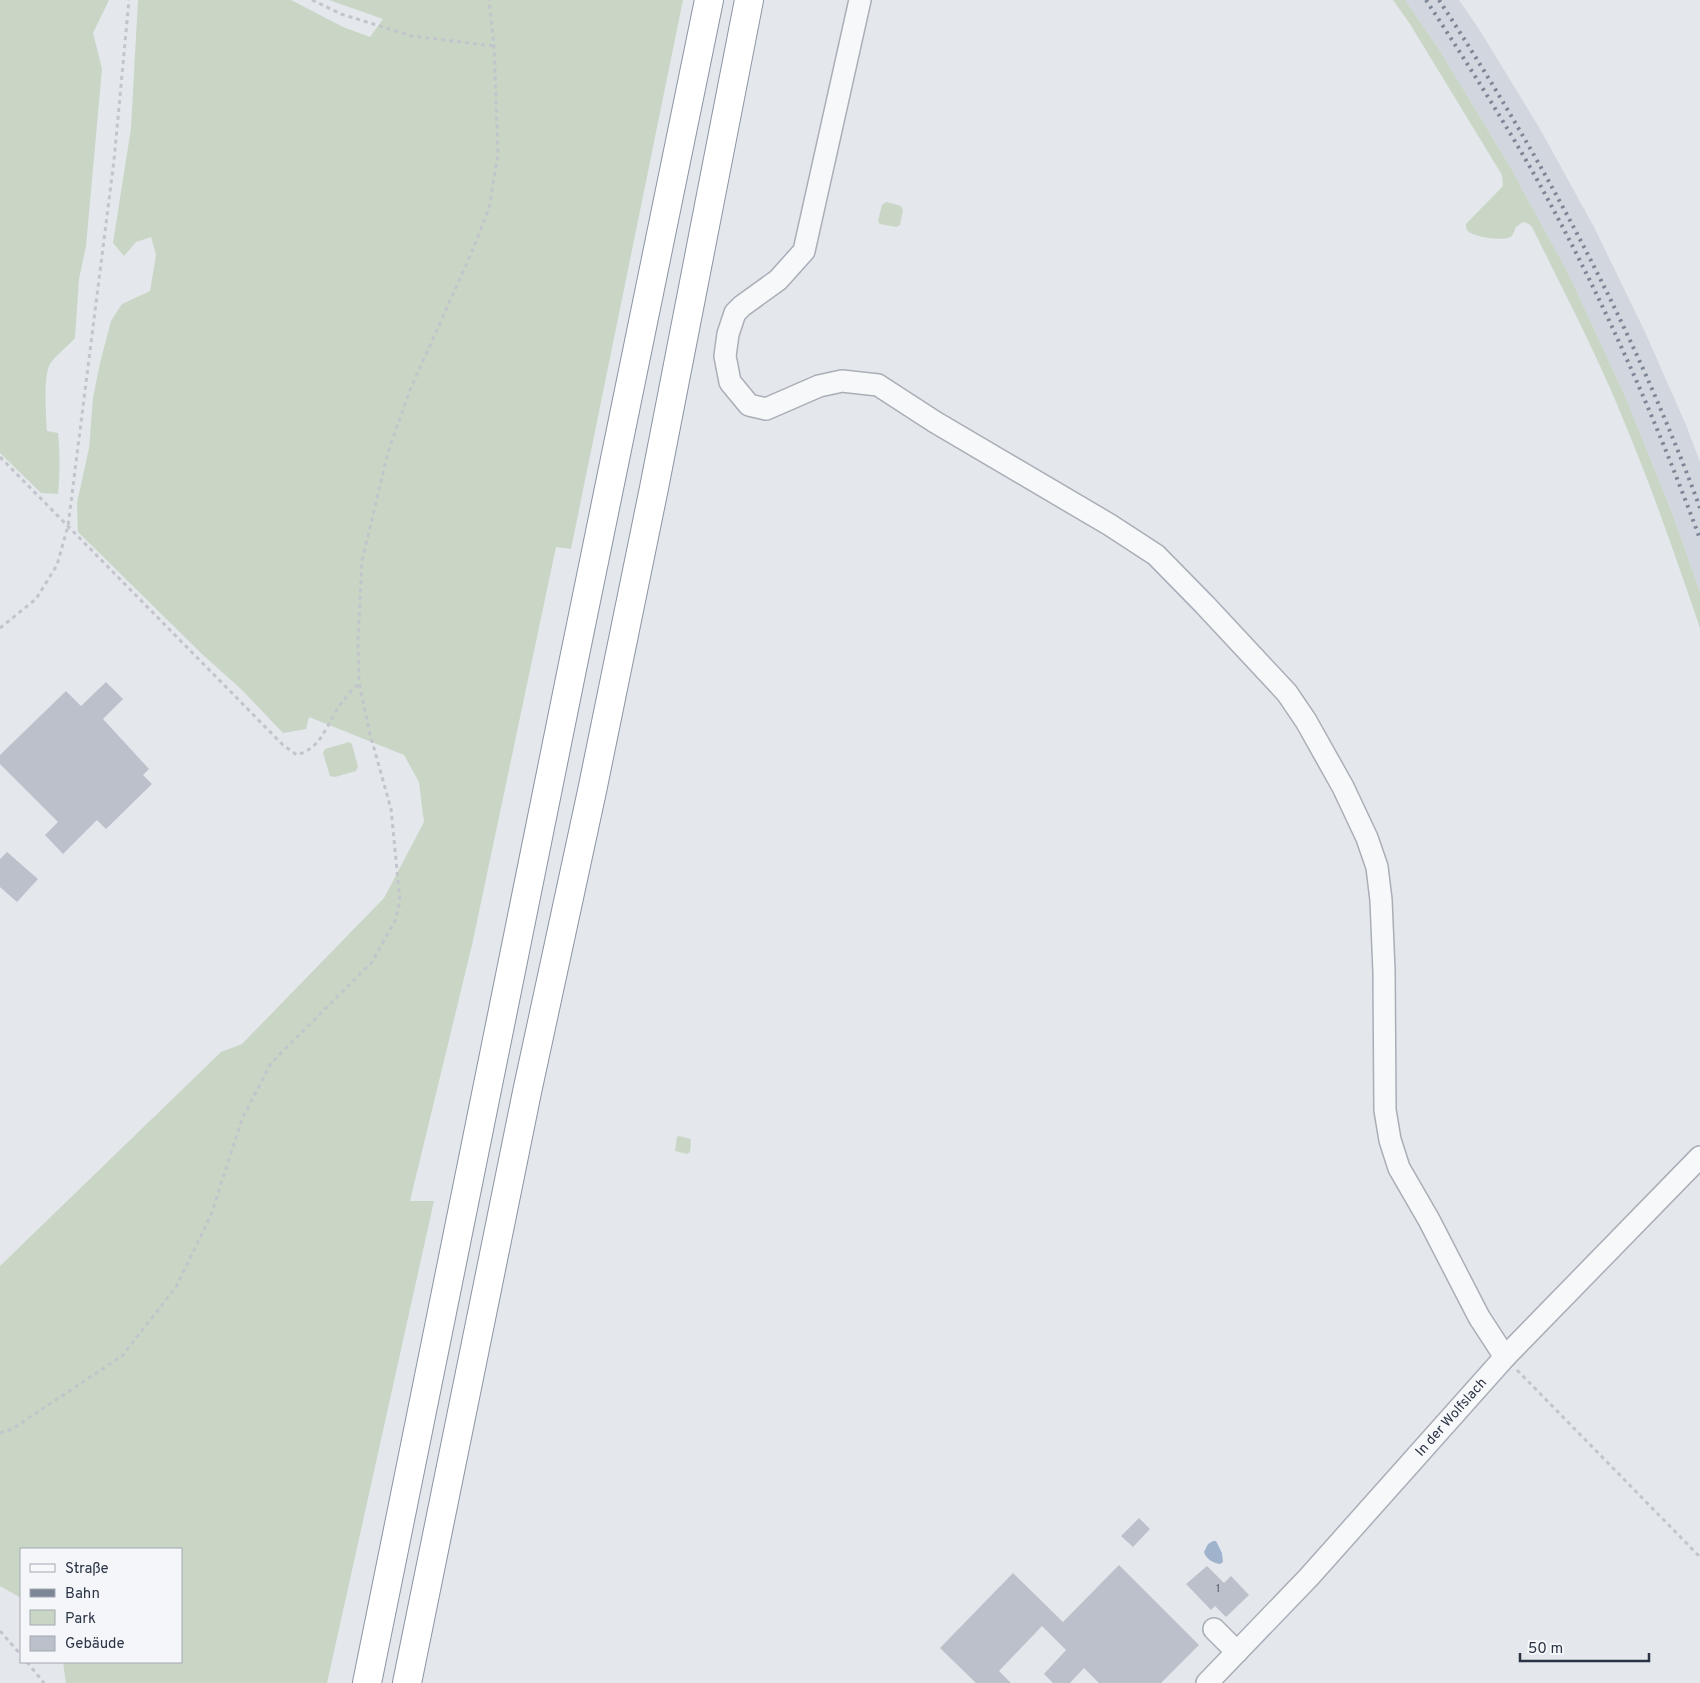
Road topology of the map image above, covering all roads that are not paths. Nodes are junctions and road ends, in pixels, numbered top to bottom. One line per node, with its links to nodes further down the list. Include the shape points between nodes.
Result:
1 (709, 0): 8 (highway)
2 (749, 0): 9 (highway, via 654,488)
3 (860, 0): 5 (lane, via 804,251 778,280 735,314 725,356 730,382 749,404 766,409 827,384 842,381 878,385 1156,556 1287,693 1343,787 1377,867 1381,900 1386,1110 1390,1140 1399,1168 1479,1317)
4 (1700, 1157): 5 (lane, In der Wolfslach)
5 (1505, 1357): 7 (lane, In der Wolfslach, via 1309,1577)
6 (1214, 1629): 7 (lane)
7 (1237, 1652): 10 (lane, In der Wolfslach)
8 (367, 1683)
9 (407, 1683)
10 (1207, 1683)

